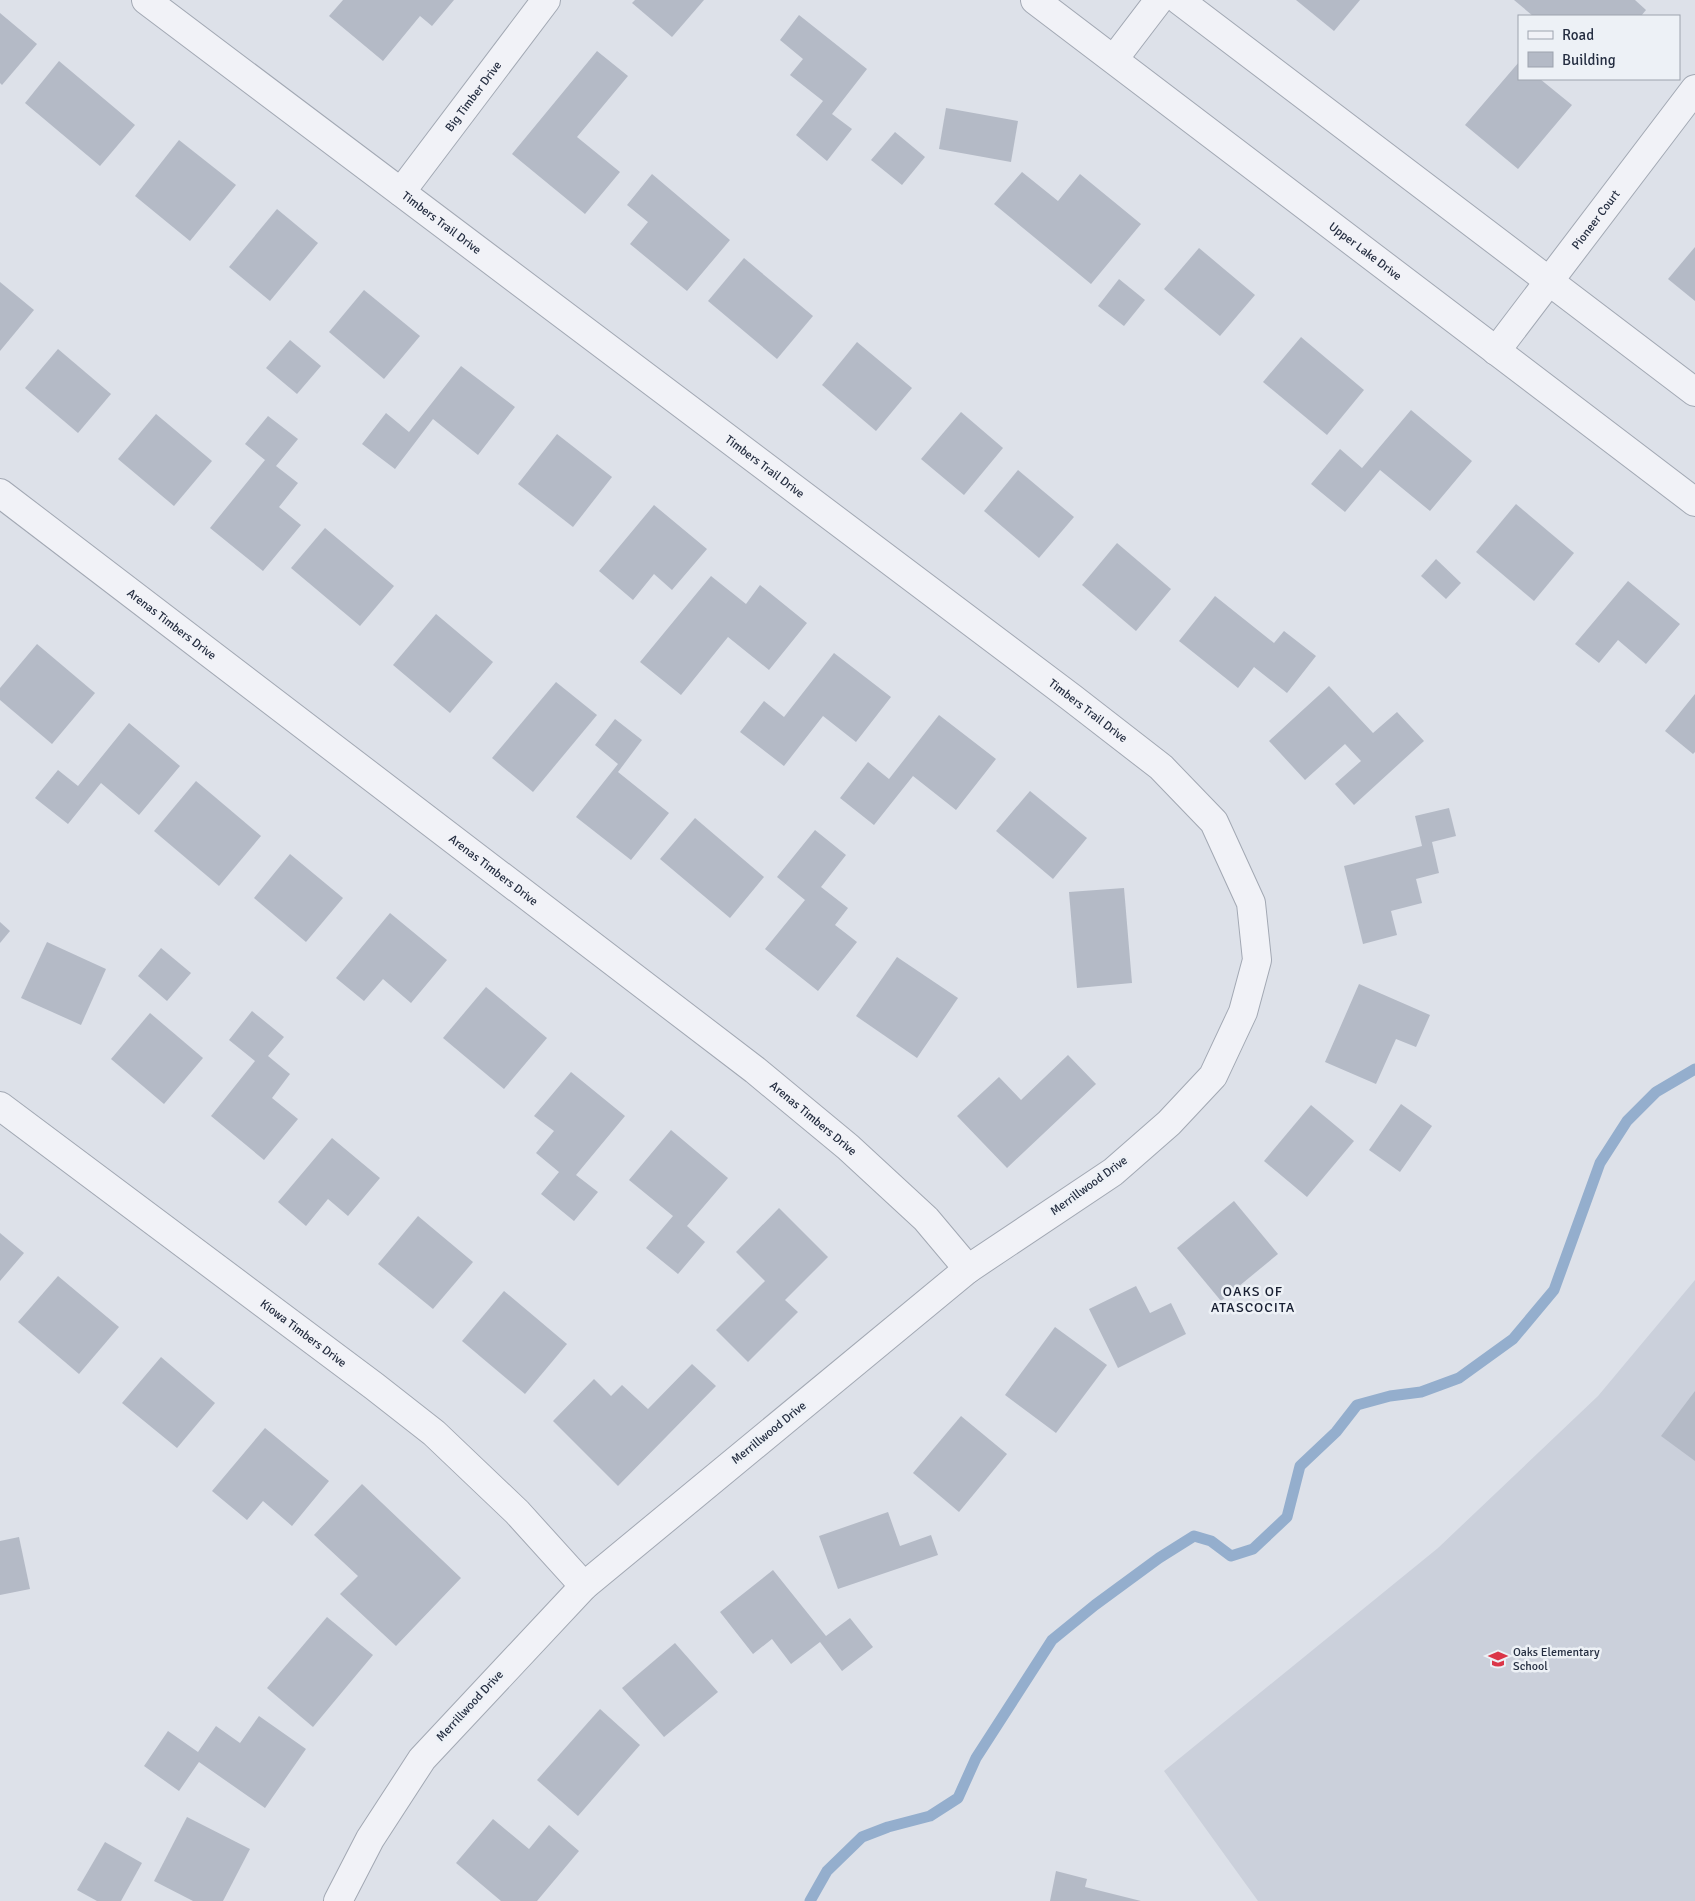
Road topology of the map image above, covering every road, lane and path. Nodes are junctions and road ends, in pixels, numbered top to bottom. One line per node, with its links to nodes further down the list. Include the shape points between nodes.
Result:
1 (146, 0): 8 (street, Timbers Trail Drive)
2 (546, 0): 8 (street, Big Timber Drive)
3 (1035, 0): 6 (street, Upper Lake Drive)
4 (1159, 0): 6 (street)
5 (1179, 0): 9 (street)
6 (1114, 59): 10 (street, Upper Lake Drive)
7 (1695, 89): 9 (street, Pioneer Court)
8 (401, 192): 14 (street, Timbers Trail Drive, via 1161,767 1214,822 1251,903 1257,960)
9 (1549, 281): 10 (street, Pioneer Court); 11 (street)
10 (1496, 351): 13 (street, Upper Lake Drive)
11 (1695, 392)
12 (0, 493): 16 (street, Arenas Timbers Drive, via 755,1070 848,1146 926,1219)
13 (1695, 502)
14 (1243, 1012): 16 (street, Merrillwood Drive, via 1213,1076 1169,1123 1113,1172)
15 (0, 1106): 17 (street, Kiowa Timbers Drive, via 434,1433 517,1512)
16 (968, 1269): 17 (street, Merrillwood Drive)
17 (584, 1586): 18 (street, Merrillwood Drive, via 422,1758 370,1839)
18 (338, 1901)

